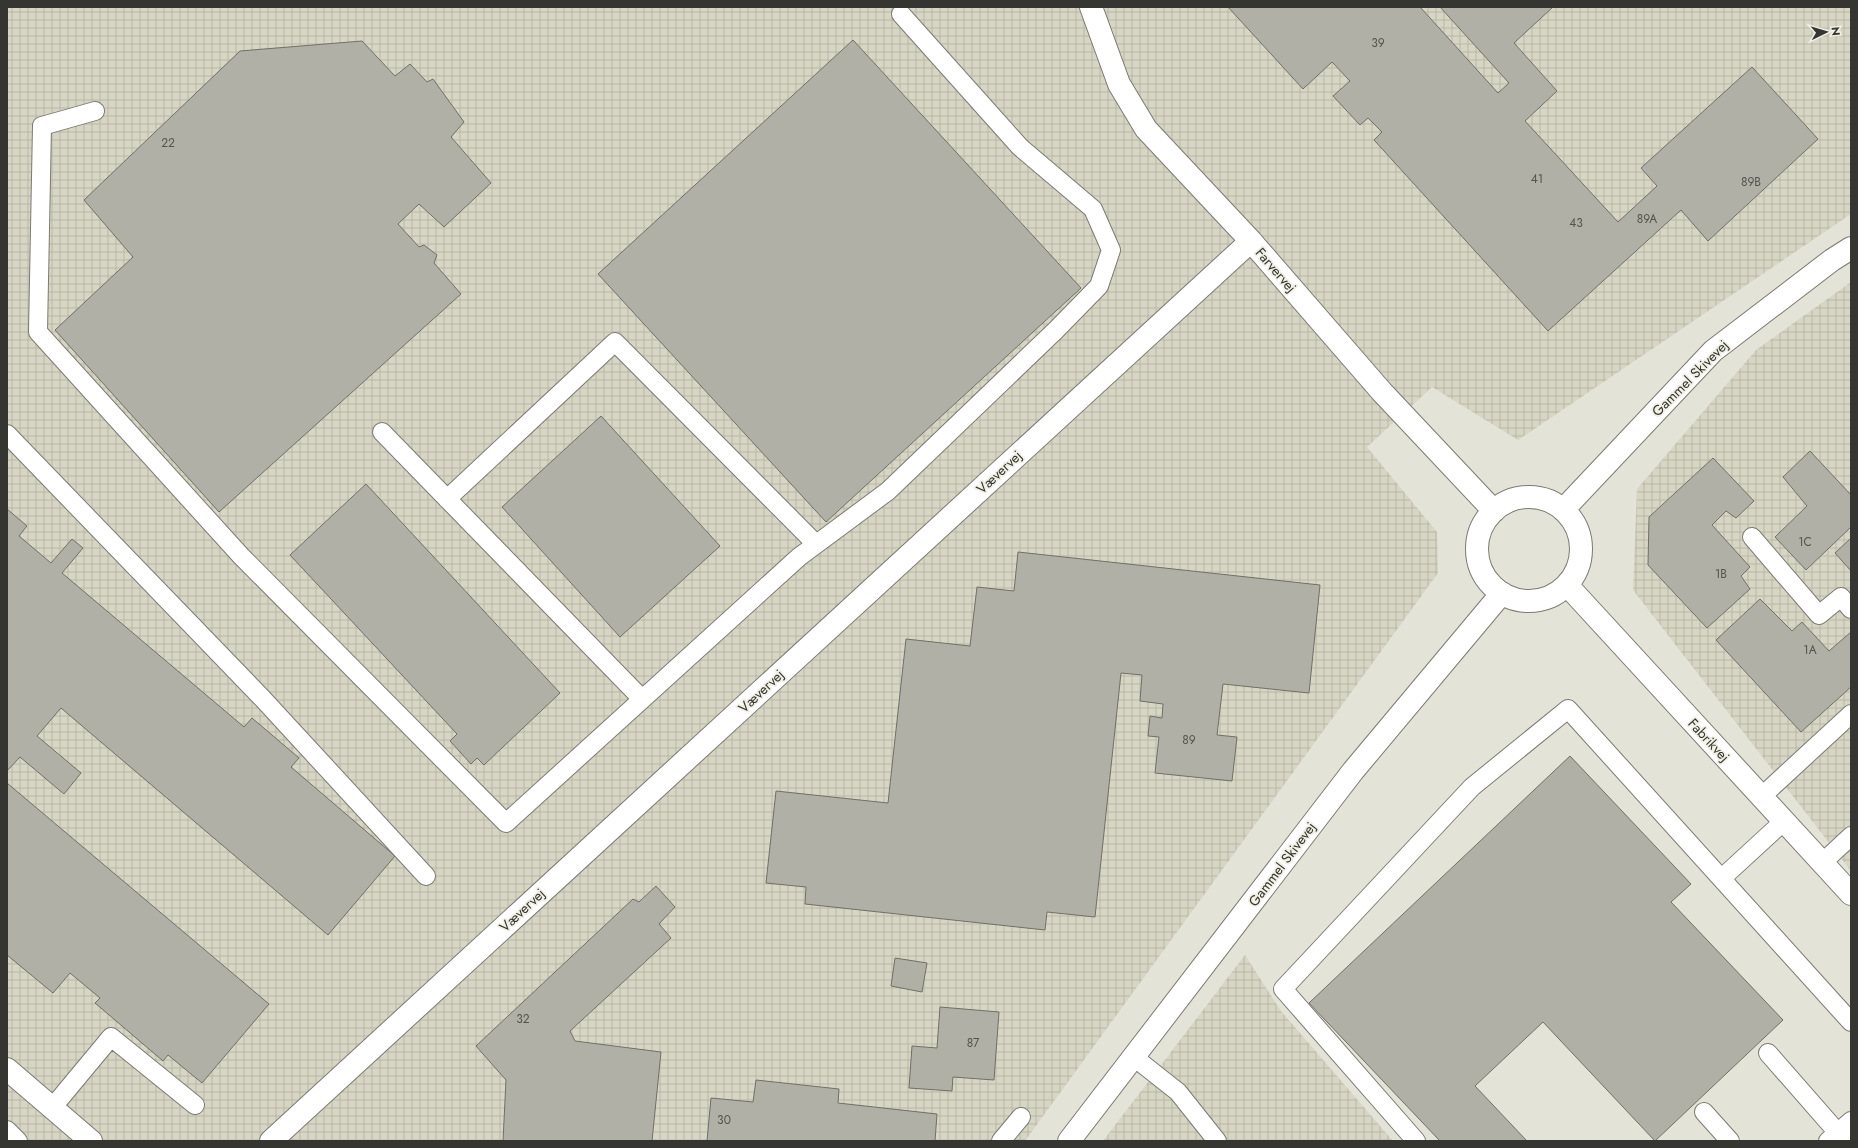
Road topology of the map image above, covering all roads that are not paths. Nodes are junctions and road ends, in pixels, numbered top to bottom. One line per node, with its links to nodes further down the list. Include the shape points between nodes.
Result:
1 (1091, 7): 4 (street, Farvervej, via 1120,84 1146,129)
2 (901, 14): 12 (lane, via 1020,147 1093,209 1111,250 1099,286 1056,330 888,491)
3 (95, 111): 16 (lane, via 42,126 38,332 241,556 506,823)
4 (1251, 241): 10 (street, Farvervej, via 1382,392); 38 (street, Vævervej)
5 (1851, 248): 9 (street, Gammel Skivevej, via 1713,351)
6 (382, 432): 8 (lane)
7 (7, 434): 22 (lane, via 263,698)
8 (447, 499): 12 (lane, via 615,342); 16 (lane)
9 (1564, 510): 10 (street, via 1553,503 1529,497 1516,499); 13 (street, via 1573,520 1579,533 1581,547 1576,574)
10 (1494, 511): 14 (street, via 1484,523 1478,538 1477,554 1489,583)
11 (1752, 537): 15 (lane, via 1819,616 1841,597)
12 (816, 544): 16 (lane)
13 (1567, 585): 14 (street, via 1553,596 1536,601 1512,599); 18 (street, Fabrikvej)
14 (1502, 593): 27 (street, Gammel Skivevej, via 1353,771)
15 (1851, 608)
16 (642, 699)
17 (1851, 714): 18 (lane)
18 (1762, 797): 19 (street, Fabrikvej)
19 (1784, 821): 21 (street, Fabrikvej); 23 (lane)
20 (1851, 836): 21 (lane)
21 (1822, 863): 24 (street, Fabrikvej)
22 (426, 876)
23 (1722, 878): 25 (lane); 42 (lane, via 1568,709 1472,787 1283,989)
24 (1851, 894)
25 (1851, 1022)
26 (1768, 1053): 35 (lane)
27 (1135, 1058): 40 (street, Gammel Skivevej); 41 (lane, via 1178,1092)
28 (7, 1069): 30 (street)
29 (195, 1105): 30 (lane, via 110,1037)
30 (52, 1108): 37 (street)
31 (1704, 1112): 43 (lane)
32 (1021, 1117): 39 (lane)
33 (1851, 1121): 35 (lane)
34 (7, 1130): 36 (lane)
35 (1837, 1138)
36 (18, 1141)
37 (91, 1141)
38 (271, 1141)
39 (1001, 1141)
40 (1069, 1141)
41 (1218, 1141)
42 (1416, 1141)
43 (1730, 1141)

